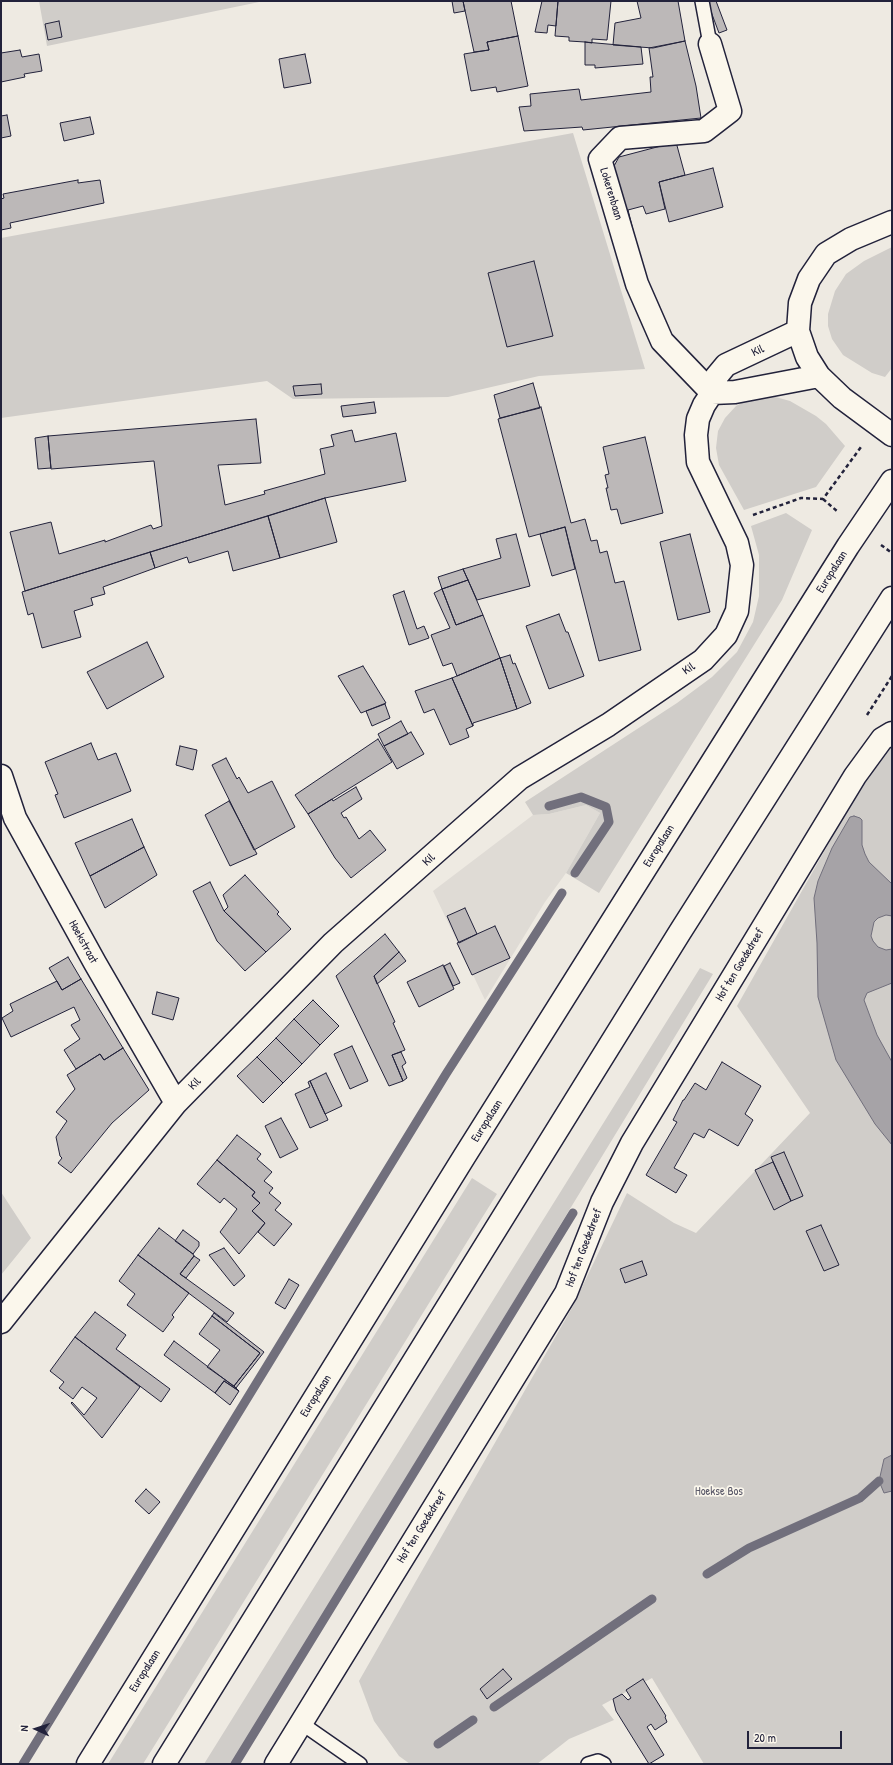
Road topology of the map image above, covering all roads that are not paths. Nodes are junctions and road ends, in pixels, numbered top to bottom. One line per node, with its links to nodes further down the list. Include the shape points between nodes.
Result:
1 (702, 1): 2 (lane)
2 (710, 44): 6 (main road, Lokerenbaan, via 730,112 704,131 620,138 600,159 638,284 662,341)
3 (892, 222): 4 (main road, via 851,239 826,254 809,279 800,303)
4 (798, 331): 5 (main road, via 807,357); 6 (main road, Kil, via 726,365 716,377)
5 (819, 376): 6 (main road); 7 (main road, via 842,398)
6 (712, 394): 12 (main road, Kil, via 698,419 698,462 729,524 742,565 737,611 726,635 703,660 608,725 520,778 333,943)
7 (885, 430)
8 (892, 481): 15 (main road, Europalaan, via 848,546 464,1157)
9 (892, 598): 16 (main road, via 680,932)
10 (892, 733): 14 (main road, Hof ten Goededreef, via 882,739 855,776 632,1143 602,1202 566,1293)
11 (1, 776): 12 (main road, Hoekstraat, via 15,818)
12 (176, 1103): 13 (main road, Kil)
13 (1, 1322)
14 (301, 1723): 17 (main road, Hof ten Goededreef); 18 (lane)
15 (88, 1764)
16 (164, 1764)
17 (276, 1764)
18 (360, 1764)
19 (588, 1764): 20 (lane, via 598,1761)
20 (604, 1764)

